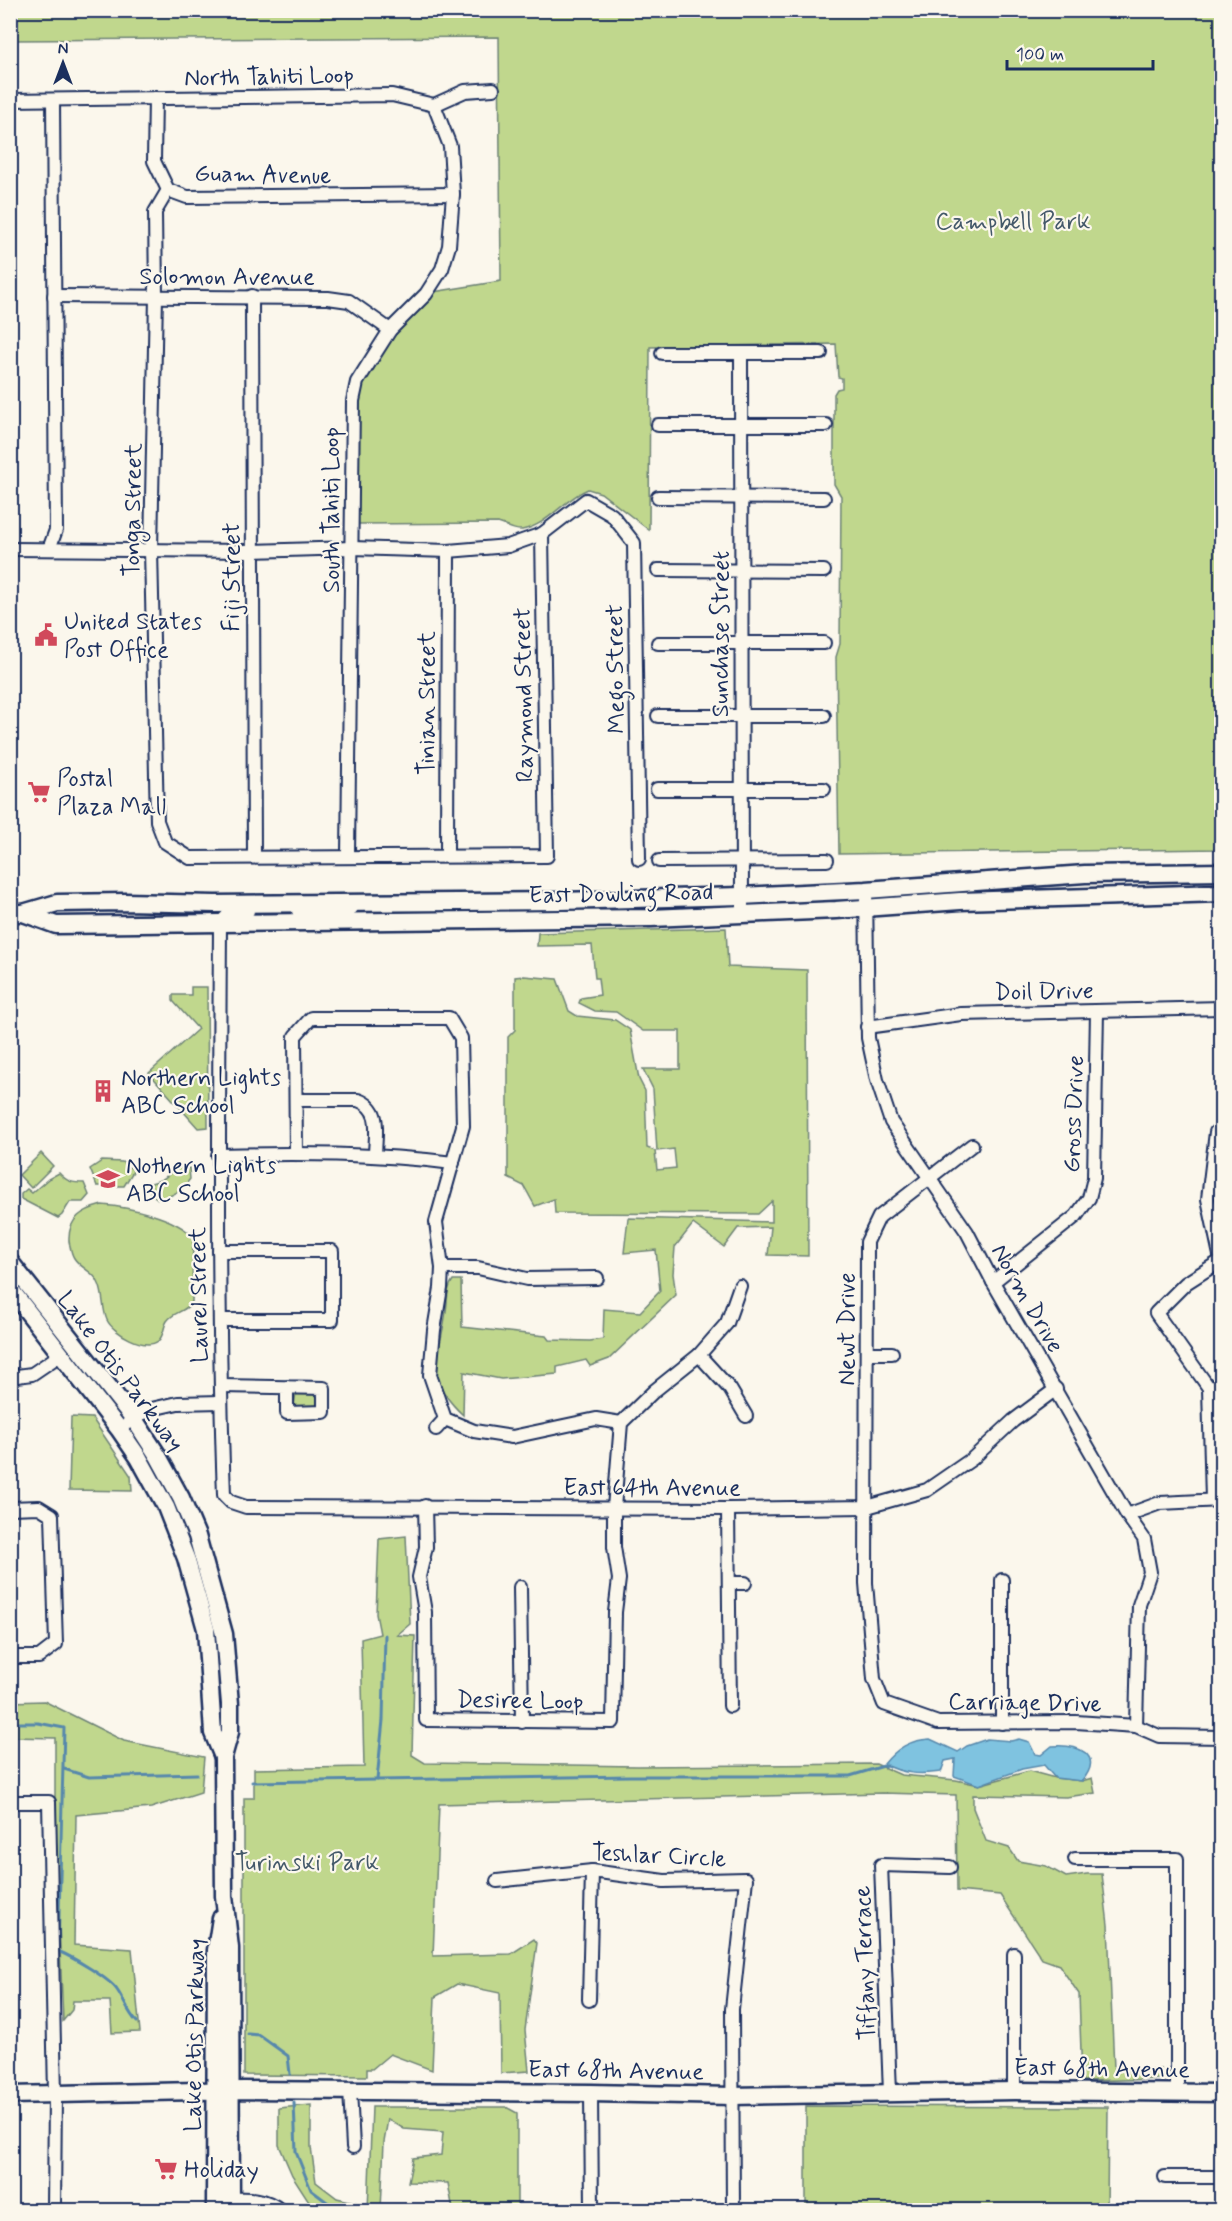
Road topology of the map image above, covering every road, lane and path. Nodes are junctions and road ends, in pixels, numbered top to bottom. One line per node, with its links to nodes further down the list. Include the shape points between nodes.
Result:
1 (493, 89): 5 (street, via 465,91)
2 (155, 98): 4 (street, North Tahiti Loop); 5 (street, North Tahiti Loop, via 392,95); 6 (street, Guam Avenue, via 154,162)
3 (10, 100): 4 (street, North Tahiti Loop)
4 (53, 100): 8 (street)
5 (434, 105): 7 (street, via 450,146)
6 (168, 190): 7 (street, Guam Avenue, via 187,197); 9 (street, Tonga Street, via 155,212)
7 (453, 194): 11 (street, South Tahiti Loop, via 449,246 442,269 426,294)
8 (54, 296): 9 (street, Solomon Avenue); 24 (street, via 56,530)
9 (156, 296): 10 (street, Solomon Avenue); 25 (street, Tonga Street)
10 (252, 296): 11 (street, Solomon Avenue, via 349,302); 26 (street, Fiji Street)
11 (390, 330): 22 (street, South Tahiti Loop, via 357,382 353,401)
12 (662, 353): 13 (street)
13 (741, 353): 14 (street); 16 (street, Sunchase Street)
14 (821, 353)
15 (658, 425): 16 (street)
16 (741, 425): 17 (street); 19 (street, Sunchase Street)
17 (826, 425)
18 (658, 497): 19 (street)
19 (741, 498): 20 (street); 29 (street, Sunchase Street)
20 (824, 498)
21 (542, 534): 27 (street, via 508,546); 42 (street, Raymond Street); 44 (street, Mego Street, via 586,500 612,515 634,543)
22 (352, 548): 26 (street); 27 (street); 40 (street, South Tahiti Loop)
23 (10, 549): 24 (street)
24 (49, 549): 25 (street)
25 (151, 550): 26 (street); 43 (street, Tonga Street, via 157,821 165,842 190,858)
26 (252, 551): 43 (street, Fiji Street)
27 (448, 551): 41 (street, Tinian Street)
28 (658, 570): 29 (street)
29 (741, 571): 30 (street); 33 (street, Sunchase Street)
30 (824, 571)
31 (658, 643): 33 (street)
32 (824, 643): 33 (street)
33 (742, 644): 35 (street, Sunchase Street)
34 (658, 716): 35 (street)
35 (741, 716): 36 (street); 39 (street, Sunchase Street)
36 (824, 716)
37 (657, 789): 39 (street)
38 (824, 789): 39 (street)
39 (742, 790): 47 (street, Sunchase Street)
40 (348, 856): 41 (street, Tonga Street); 43 (street, Tonga Street)
41 (447, 856): 42 (street, Tonga Street)
42 (547, 856)
43 (254, 857)
44 (639, 859)
45 (827, 860): 47 (street)
46 (659, 861): 47 (street)
47 (741, 861): 51 (street, Sunchase Street)
48 (1221, 872): 49 (main road, East Dowling Road, via 1085,874)
49 (866, 890): 51 (main road, East Dowling Road); 53 (street, Norm Drive)
50 (1221, 893): 53 (main road, East Dowling Road, via 960,901)
51 (741, 896): 52 (main road, East Dowling Road); 55 (street, Sunchase Street)
52 (365, 902): 54 (main road, East Dowling Road, via 57,903); 56 (street, via 343,911 237,911)
53 (866, 908): 55 (main road, East Dowling Road); 59 (street, Norm Drive)
54 (17, 913): 56 (main road, East Dowling Road, via 56,925)
55 (742, 915): 56 (main road, East Dowling Road)
56 (220, 923): 64 (street, Laurel Street)
57 (1221, 1008): 58 (street, Doil Drive)
58 (1097, 1011): 59 (street, Doil Drive, via 961,1014); 73 (street, Gross Drive, via 1094,1178 1089,1198 1076,1216)
59 (867, 1027): 67 (street, Norm Drive, via 891,1122)
60 (296, 1100): 63 (street); 65 (street, via 358,1100 367,1104 375,1113); 66 (street, via 295,1036 311,1018 449,1018 461,1038 463,1126)
61 (1216, 1132): 69 (street, via 1208,1199)
62 (972, 1145): 67 (street, Newt Drive)
63 (296, 1153): 64 (street); 65 (street)
64 (218, 1155): 68 (street, Laurel Street)
65 (375, 1156): 66 (street)
66 (453, 1163): 71 (street, via 436,1222)
67 (929, 1178): 73 (street, Norm Drive, via 967,1232); 77 (street, Newt Drive, via 879,1217 867,1242)
68 (219, 1251): 76 (street, Laurel Street); 76 (street, via 332,1251 332,1320)
69 (1221, 1260): 85 (street, via 1185,1283 1156,1313)
70 (10, 1262): 82 (main road, Lake Otis Parkway)
71 (442, 1268): 72 (street, via 478,1268 527,1279); 90 (street, via 430,1375 440,1424 512,1437 596,1419)
72 (597, 1278)
73 (993, 1282): 86 (street, Norm Drive)
74 (740, 1286): 80 (street, via 727,1323)
75 (10, 1289): 79 (main road, Lake Otis Parkway)
76 (220, 1320): 83 (street, Laurel Street)
77 (867, 1353): 78 (street); 95 (street, Newt Drive)
78 (892, 1353)
79 (60, 1354): 81 (street, via 32,1374); 82 (main road, via 76,1359); 91 (main road, Lake Otis Parkway)
80 (699, 1356): 88 (street, via 730,1389); 90 (street)
81 (10, 1377)
82 (99, 1377): 89 (main road, Lake Otis Parkway)
83 (221, 1386): 84 (street); 87 (street, Laurel Street)
84 (287, 1387)
85 (1215, 1387): 93 (street)
86 (1056, 1389): 95 (street, East 64th Avenue, via 972,1459 927,1490); 99 (street, Norm Drive)
87 (221, 1402): 89 (street, via 178,1402 147,1410); 92 (street, Laurel Street)
88 (746, 1416)
89 (134, 1419): 91 (street); 106 (main road, Lake Otis Parkway, via 181,1498 197,1536 224,1634)
90 (621, 1423): 97 (street)
91 (119, 1430): 104 (main road, Lake Otis Parkway, via 139,1458 172,1521 203,1619)
92 (223, 1486): 94 (street, East 64th Avenue, via 224,1495 231,1502 246,1507)
93 (1216, 1500): 99 (street, via 1160,1503)
94 (425, 1506): 97 (street, East 64th Avenue); 108 (street, Desiree Loop, via 426,1547 419,1577 425,1612 426,1720)
95 (867, 1507): 98 (street, East 64th Avenue); 109 (street, Carriage Drive, via 866,1583 871,1646 874,1678 884,1704 938,1723)
96 (10, 1508): 105 (street, via 39,1507 52,1515 56,1644 39,1657)
97 (614, 1508): 98 (street, East 64th Avenue); 108 (street, Desiree Loop, via 619,1579 613,1722)
98 (728, 1509): 101 (street)
99 (1127, 1515): 110 (street, Norm Drive, via 1144,1539 1150,1572 1139,1605)
100 (1002, 1580): 109 (street)
101 (729, 1583): 102 (street); 107 (street)
102 (745, 1583)
103 (520, 1587): 108 (street)
104 (208, 1652): 106 (main road, via 220,1662 224,1696); 112 (main road, Lake Otis Parkway, via 213,1732)
105 (10, 1657)
106 (230, 1704): 112 (main road, Lake Otis Parkway, via 230,1732)
107 (730, 1706)
108 (522, 1722)
109 (1002, 1723): 110 (street, Carriage Drive)
110 (1136, 1726): 111 (street, Carriage Drive, via 1159,1736)
111 (1221, 1737)
112 (223, 1757): 120 (main road, Lake Otis Parkway, via 224,1896 230,1948)
113 (10, 1802): 128 (street, via 49,1802)
114 (1075, 1859): 126 (street, via 1177,1859)
115 (950, 1867): 123 (street, Tiffany Terrace, via 880,1865)
116 (592, 1871): 117 (street, Teshlar Circle); 119 (street); 129 (street, Teshlar Circle, via 664,1881 746,1879 732,2009)
117 (497, 1881)
118 (1014, 1954): 122 (street)
119 (589, 2000)
120 (223, 2090): 121 (main road, East 68th Avenue); 128 (main road, East 68th Avenue); 133 (main road, Lake Otis Parkway); 135 (main road, Lake Otis Parkway)
121 (350, 2091): 124 (main road, East 68th Avenue); 130 (street)
122 (1014, 2091): 123 (main road, East 68th Avenue); 126 (main road, East 68th Avenue)
123 (890, 2092): 129 (main road, East 68th Avenue)
124 (591, 2093): 129 (main road, East 68th Avenue); 137 (street)
125 (1221, 2093): 126 (main road, East 68th Avenue)
126 (1177, 2094)
127 (10, 2095): 128 (main road, East 68th Avenue)
128 (55, 2095): 134 (street)
129 (732, 2096): 138 (street)
130 (353, 2147)
131 (1166, 2177): 132 (street)
132 (1221, 2177)
133 (231, 2205): 136 (street, via 254,2199)
134 (54, 2211)
135 (215, 2211)
136 (280, 2211)
137 (592, 2211)
138 (732, 2211)

